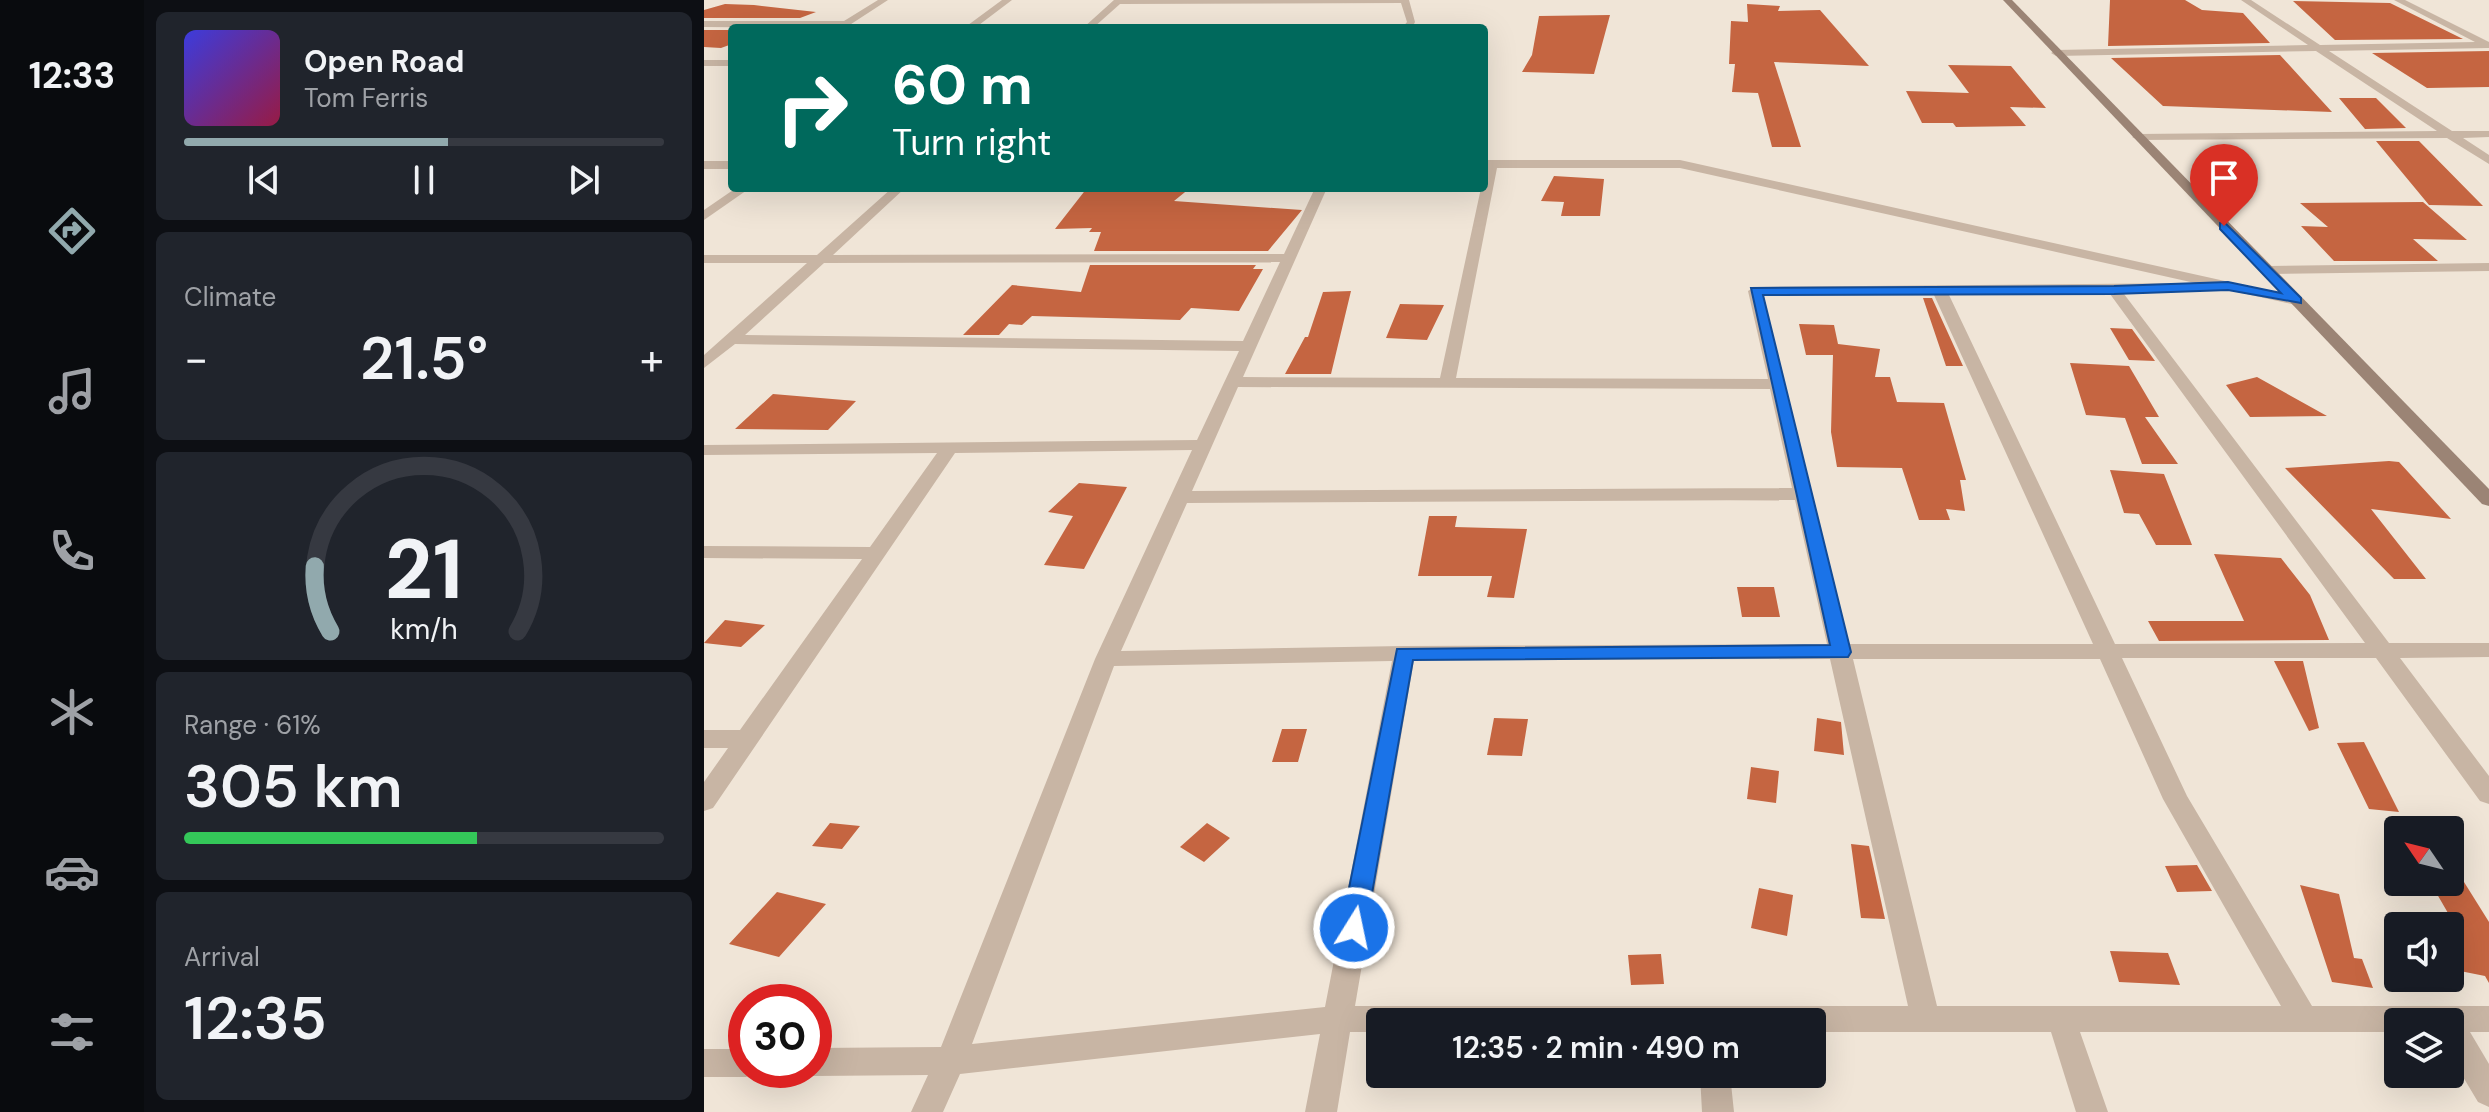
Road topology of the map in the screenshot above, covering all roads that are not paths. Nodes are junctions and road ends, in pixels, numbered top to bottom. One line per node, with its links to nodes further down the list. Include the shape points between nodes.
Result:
1 (884, 0): 10 (street)
2 (1008, 0): 11 (street)
3 (1118, 0): 4 (street); 12 (street)
4 (1405, 0): 13 (street)
5 (2007, 0): 16 (main road)
6 (2245, 0): 15 (street)
7 (2398, 0): 14 (street)
8 (704, 24): 9 (street)
9 (728, 24)
10 (845, 24)
11 (975, 24)
12 (1092, 24)
13 (1410, 24)
14 (2489, 45): 15 (street)
15 (2317, 48): 16 (street); 20 (street)
16 (2056, 53): 21 (main road)
17 (704, 63): 18 (street)
18 (728, 63)
19 (2489, 134): 20 (street)
20 (2450, 135): 21 (street); 22 (street)
21 (2138, 137): 35 (main road)
22 (2489, 160)
23 (1488, 164): 36 (street, via 1680,164)
24 (704, 165): 25 (street)
25 (728, 165)
26 (738, 192): 30 (street)
27 (895, 192): 33 (street)
28 (1319, 192): 31 (street)
29 (1483, 192): 44 (street)
30 (704, 216)
31 (1289, 258): 33 (street); 41 (street)
32 (704, 259): 33 (street)
33 (818, 261): 40 (street)
34 (2489, 267): 35 (street)
35 (2267, 270): 39 (main road)
36 (2228, 286): 38 (street); 39 (street)
37 (1939, 290): 38 (street); 45 (street, via 1755,291); 56 (street)
38 (2114, 290): 54 (street)
39 (2296, 301): 49 (main road)
40 (730, 339): 41 (street); 42 (street)
41 (1249, 346): 43 (street)
42 (704, 363)
43 (1232, 382): 44 (street); 46 (street)
44 (1447, 383): 45 (street)
45 (1778, 384): 50 (street)
46 (1203, 445): 47 (street); 51 (street)
47 (950, 447): 48 (street); 53 (street)
48 (704, 450)
49 (2485, 492)
50 (1804, 494): 51 (street); 57 (street)
51 (1180, 497): 59 (street)
52 (704, 552): 53 (street)
53 (875, 553): 61 (street)
54 (2380, 650): 55 (street); 56 (street); 62 (street)
55 (2489, 650)
56 (2107, 651): 57 (street); 69 (street, via 2176,799)
57 (1841, 652): 58 (street); 67 (street)
58 (1404, 653): 59 (street); 64 (street)
59 (1106, 659): 74 (street)
60 (704, 739): 61 (street)
61 (743, 739): 63 (street)
62 (2489, 794)
63 (704, 801)
64 (1337, 1019): 65 (street); 74 (street); 81 (street)
65 (1366, 1019)
66 (1826, 1019): 67 (street)
67 (1926, 1019): 68 (street)
68 (2061, 1019): 69 (street); 83 (street)
69 (2304, 1019): 71 (street)
70 (2489, 1019): 72 (street)
71 (2384, 1021)
72 (2464, 1021)
73 (2464, 1051): 79 (street)
74 (951, 1061): 75 (street); 80 (street)
75 (832, 1062)
76 (704, 1063): 77 (street)
77 (728, 1063)
78 (1716, 1088): 82 (street)
79 (2489, 1092)
80 (927, 1112)
81 (1321, 1112)
82 (1718, 1112)
83 (2092, 1112)

